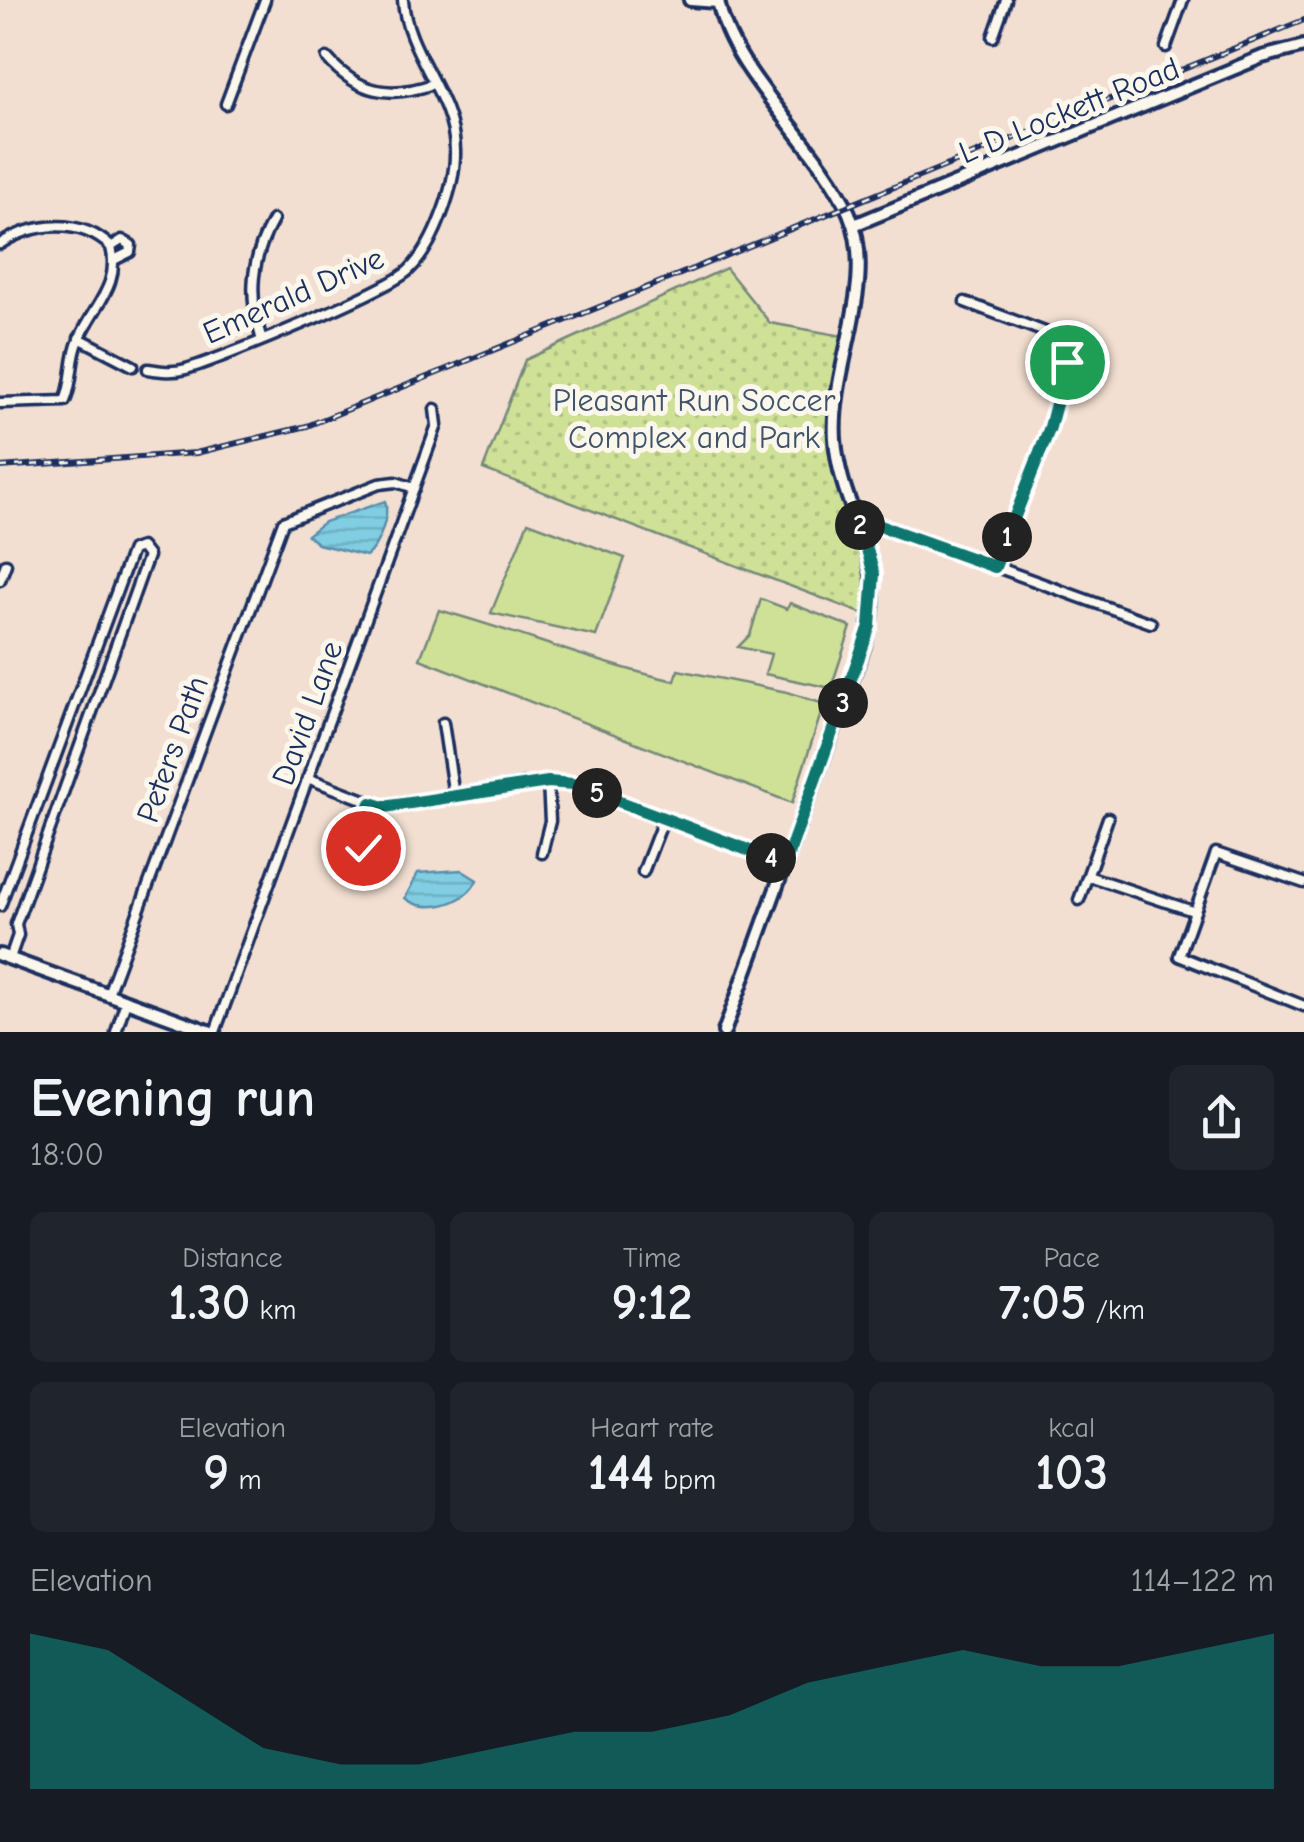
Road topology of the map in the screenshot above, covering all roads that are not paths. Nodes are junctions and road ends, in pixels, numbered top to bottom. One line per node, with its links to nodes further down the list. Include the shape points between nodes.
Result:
1 (265, 0): 12 (street)
2 (403, 0): 11 (street, Emerald Drive)
3 (690, 0): 6 (main road)
4 (1006, 0): 7 (street)
5 (1183, 0): 8 (street)
6 (718, 1): 14 (main road, via 731,39 836,187)
7 (993, 36)
8 (1166, 46)
9 (1304, 46): 14 (main road, L D Lockett Road)
10 (326, 58): 11 (street, via 374,91)
11 (433, 84): 19 (street, Emerald Drive, via 449,118 454,162 436,222 412,268)
12 (226, 104)
13 (273, 220): 19 (street, via 252,277)
14 (854, 225): 26 (main road, via 858,266 835,440)
15 (1, 239): 16 (street, via 54,226 84,228)
16 (111, 247): 17 (street); 17 (street, via 122,240 132,245)
17 (114, 260): 20 (street, via 113,281)
18 (965, 302): 28 (street, via 1045,332 1067,362 1050,427)
19 (262, 337): 22 (street, Emerald Drive, via 184,370)
20 (79, 338): 21 (street); 23 (street, via 64,400)
21 (133, 366)
22 (148, 369)
23 (0, 402)
24 (434, 408): 25 (street, David Lane, via 437,425)
25 (414, 488): 36 (street, David Lane); 54 (street, Peters Path, via 379,484 283,522)
26 (858, 518): 28 (street); 46 (main road, via 874,574 870,626)
27 (6, 564): 29 (street)
28 (995, 567): 30 (street)
29 (0, 580)
30 (1151, 624)
31 (99, 641): 32 (street); 32 (street, via 132,550 141,547 148,556); 34 (street)
32 (116, 647): 35 (street)
33 (443, 724): 38 (street)
34 (64, 734): 35 (street); 42 (street)
35 (82, 740): 43 (street)
36 (310, 779): 39 (street); 58 (street, David Lane)
37 (548, 782): 38 (street); 40 (street, via 573,784); 45 (street, via 550,821)
38 (454, 796): 39 (street, via 384,807)
39 (371, 803): 44 (street, via 358,840)
40 (664, 818): 46 (street); 47 (street)
41 (1108, 818): 48 (street)
42 (32, 822): 43 (street); 51 (street)
43 (50, 828): 53 (street, via 16,923 18,935)
44 (363, 848)
45 (542, 853)
46 (785, 864): 59 (main road)
47 (643, 872)
48 (1088, 876): 50 (street); 52 (street)
49 (1304, 883): 52 (street, via 1216,853)
50 (1079, 900)
51 (0, 906)
52 (1193, 911): 56 (street, via 1179,956)
53 (5, 956): 54 (main road)
54 (108, 994): 55 (main road)
55 (126, 1001): 57 (street); 58 (main road)
56 (1304, 1006)
57 (116, 1032)
58 (213, 1032)
59 (724, 1032)

